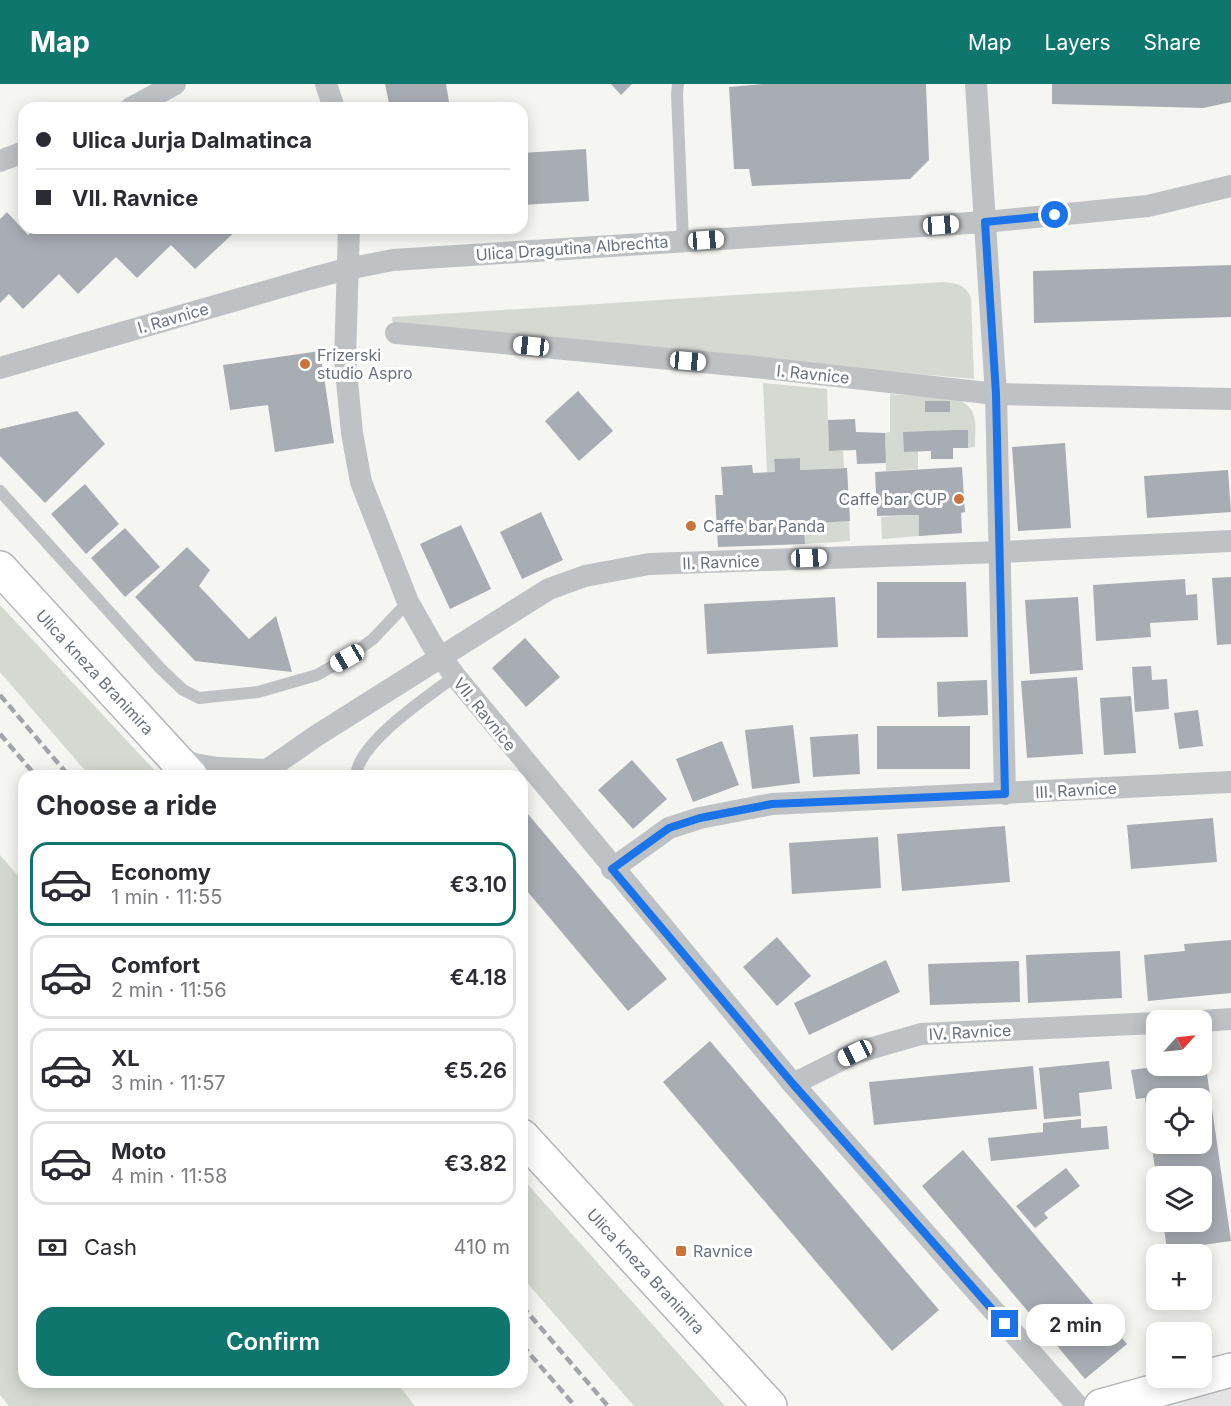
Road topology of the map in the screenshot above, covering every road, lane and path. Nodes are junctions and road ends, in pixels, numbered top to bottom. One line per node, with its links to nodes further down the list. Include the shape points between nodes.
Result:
1 (175, 84): 5 (street)
2 (326, 84): 6 (street)
3 (678, 84): 12 (lane)
4 (976, 84): 10 (street)
5 (142, 102)
6 (332, 102)
7 (18, 154): 8 (street)
8 (0, 160)
9 (1231, 186): 10 (street, Ulica Dragutina Albrechta, via 1148,206)
10 (985, 222): 12 (street, Ulica Dragutina Albrechta); 16 (street)
11 (349, 234): 13 (street, VII. Ravnice)
12 (682, 241): 13 (street, Ulica Dragutina Albrechta, via 393,260)
13 (347, 269): 15 (street, I. Ravnice); 22 (street, VII. Ravnice, via 345,360 359,472)
14 (396, 333): 16 (street, I. Ravnice)
15 (0, 368)
16 (996, 394): 17 (street, I. Ravnice); 20 (street)
17 (1231, 399)
18 (0, 491): 22 (lane, via 160,668 183,690 199,698 258,692 317,675 373,639)
19 (1231, 541): 20 (street, II. Ravnice)
20 (1000, 552): 23 (street, II. Ravnice, via 649,564 585,576 549,588); 30 (street)
21 (0, 567): 25 (main road, Ulica kneza Branimira)
22 (408, 602): 23 (street, VII. Ravnice)
23 (441, 657): 24 (street, VII. Ravnice); 27 (street, II. Ravnice, via 316,736)
24 (454, 676): 28 (lane, via 373,741); 31 (street, VII. Ravnice)
25 (182, 765): 26 (street, II. Ravnice)
26 (238, 770)
27 (271, 770)
28 (356, 770)
29 (1231, 782): 30 (street, III. Ravnice)
30 (1005, 794): 31 (street, III. Ravnice, via 772,804 669,828)
31 (612, 869): 35 (street, VII. Ravnice)
32 (1231, 1019): 33 (street)
33 (1212, 1020)
34 (1146, 1023): 35 (street, IV. Ravnice, via 921,1034 855,1053)
35 (793, 1084): 40 (street, VII. Ravnice)
36 (528, 1143): 39 (main road, Ulica kneza Branimira)
37 (1231, 1370): 38 (main road)
38 (1122, 1403)
39 (770, 1406)
40 (1078, 1406)

